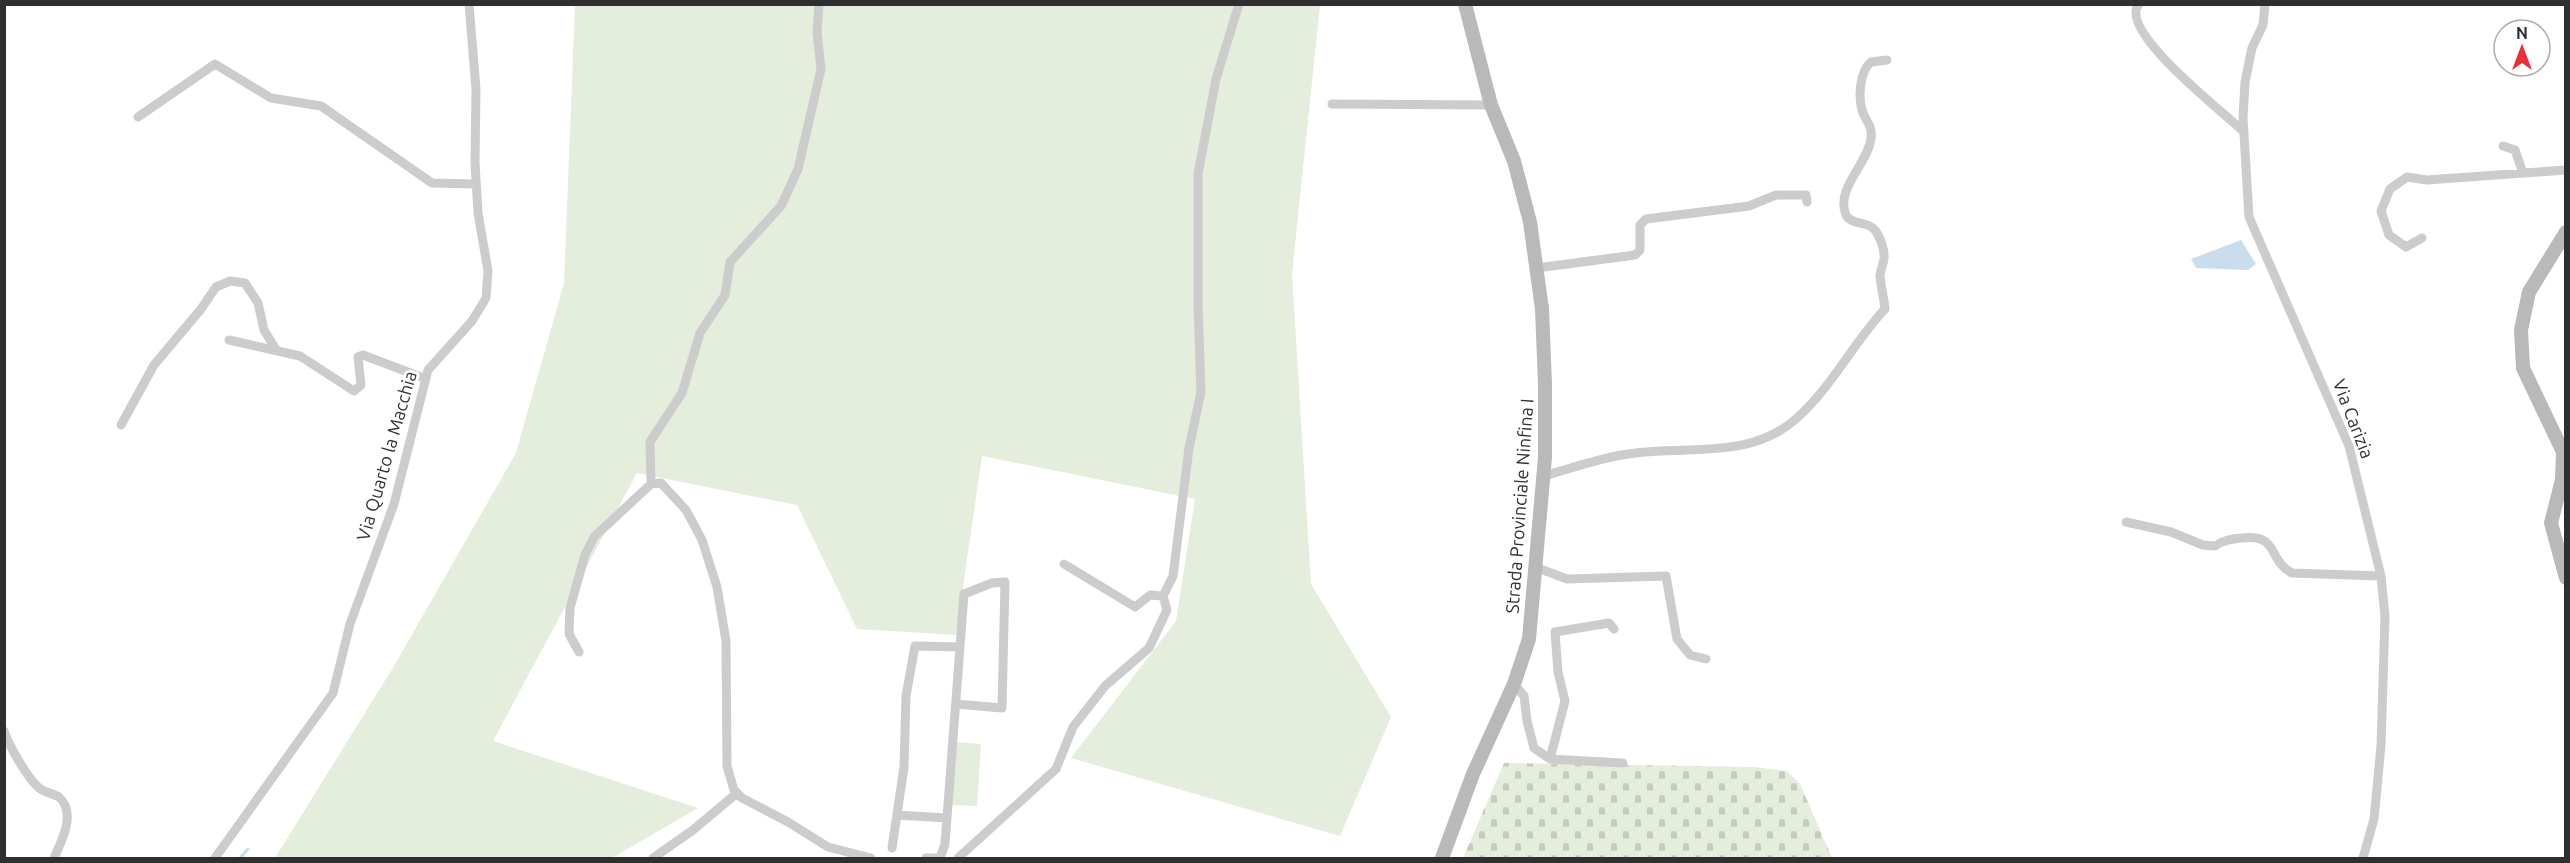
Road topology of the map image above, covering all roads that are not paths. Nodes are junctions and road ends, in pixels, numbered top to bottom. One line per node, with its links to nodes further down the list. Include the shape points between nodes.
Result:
1 (469, 4): 16 (street, Via Quarto la Macchia, via 476,89)
2 (819, 4): 27 (street, via 821,69 798,169 781,206 730,262 725,295 700,333 681,393 650,442)
3 (1239, 4): 33 (street, via 1216,79 1198,174 1201,392 1189,448 1173,576)
4 (1465, 4): 9 (main road, Strada Provinciale Ninfina I)
5 (2139, 4): 11 (street, via 2135,8 2138,27 2171,69)
6 (2265, 4): 11 (street, Via Carizia, via 2263,25 2252,48 2245,82)
7 (1887, 60): 26 (street, via 1871,62 1863,74 1861,105 1871,125 1871,140 1861,167 1848,183 1845,197 1850,220 1867,224 1881,245 1885,309 1842,364 1797,418 1764,439 1732,448 1634,453)
8 (1332, 104): 9 (street)
9 (1491, 105): 21 (main road, Strada Provinciale Ninfina I, via 1519,177)
10 (138, 117): 16 (street, via 215,64 271,98 321,106 432,183)
11 (2244, 132): 31 (street, Via Carizia, via 2249,217 2349,446)
12 (2503, 146): 14 (street, via 2515,150)
13 (2565, 170): 14 (street)
14 (2523, 173): 15 (street)
15 (2439, 179): 17 (street); 20 (street, via 2407,177 2390,189 2381,211 2389,235 2406,247)
16 (476, 184): 24 (street, Via Quarto la Macchia, via 488,271 486,298 472,321 428,370)
17 (2439, 189)
18 (1807, 202): 21 (street, via 1806,195 1776,195 1749,206 1646,219 1640,225 1640,250 1635,255)
19 (2565, 232): 32 (main road, via 2529,292 2521,330 2523,368 2563,452 2562,480 2552,523)
20 (2422, 238)
21 (1537, 268): 26 (main road, Strada Provinciale Ninfina I, via 1545,384)
22 (229, 340): 23 (street)
23 (277, 351): 24 (street, via 300,356 354,392 361,386 358,357 363,355); 25 (street, via 264,330 258,303 245,283 230,281 216,287 154,365)
24 (426, 379): 48 (street, Via Quarto la Macchia, via 394,504 350,624 333,693)
25 (121, 425)
26 (1543, 476): 30 (main road, Strada Provinciale Ninfina I)
27 (651, 484): 36 (street, via 594,537 585,555 570,608 569,634); 43 (street, via 661,483 686,510 702,540 717,587 726,641 727,766)
28 (2126, 522): 31 (street, via 2171,532 2203,545 2260,537 2292,573)
29 (1064, 564): 33 (street, via 1135,607 1150,595)
30 (1535, 567): 37 (street, via 1567,579 1666,576 1677,639 1690,655); 38 (main road, Strada Provinciale Ninfina I, via 1529,639)
31 (2381, 576): 55 (street, Via Carizia, via 2385,616 2381,746 2374,819)
32 (2565, 578)
33 (1163, 596): 53 (street, via 1167,610 1149,648 1105,686 1073,728 1056,769)
34 (1614, 629): 41 (street, via 1609,623 1555,632 1565,701)
35 (960, 647): 39 (street); 39 (street, via 964,594 1005,582 1002,708); 44 (street, via 915,646 906,696 904,768)
36 (579, 652)
37 (1706, 659)
38 (1514, 684): 41 (street, via 1524,696 1534,748); 54 (main road, Strada Provinciale Ninfina I, via 1473,774)
39 (956, 704): 45 (street)
40 (4, 731): 47 (street, via 9,745 39,788 60,798 67,811 64,834)
41 (1550, 759): 42 (street)
42 (1623, 763)
43 (737, 793): 49 (street); 50 (street, via 828,847)
44 (897, 815): 45 (street); 46 (street)
45 (947, 818): 52 (street, via 945,844)
46 (892, 848)
47 (54, 858)
48 (215, 858)
49 (653, 858)
50 (871, 858)
51 (926, 858): 52 (street)
52 (939, 858)
53 (958, 858)
54 (1442, 858)
55 (2363, 858)

